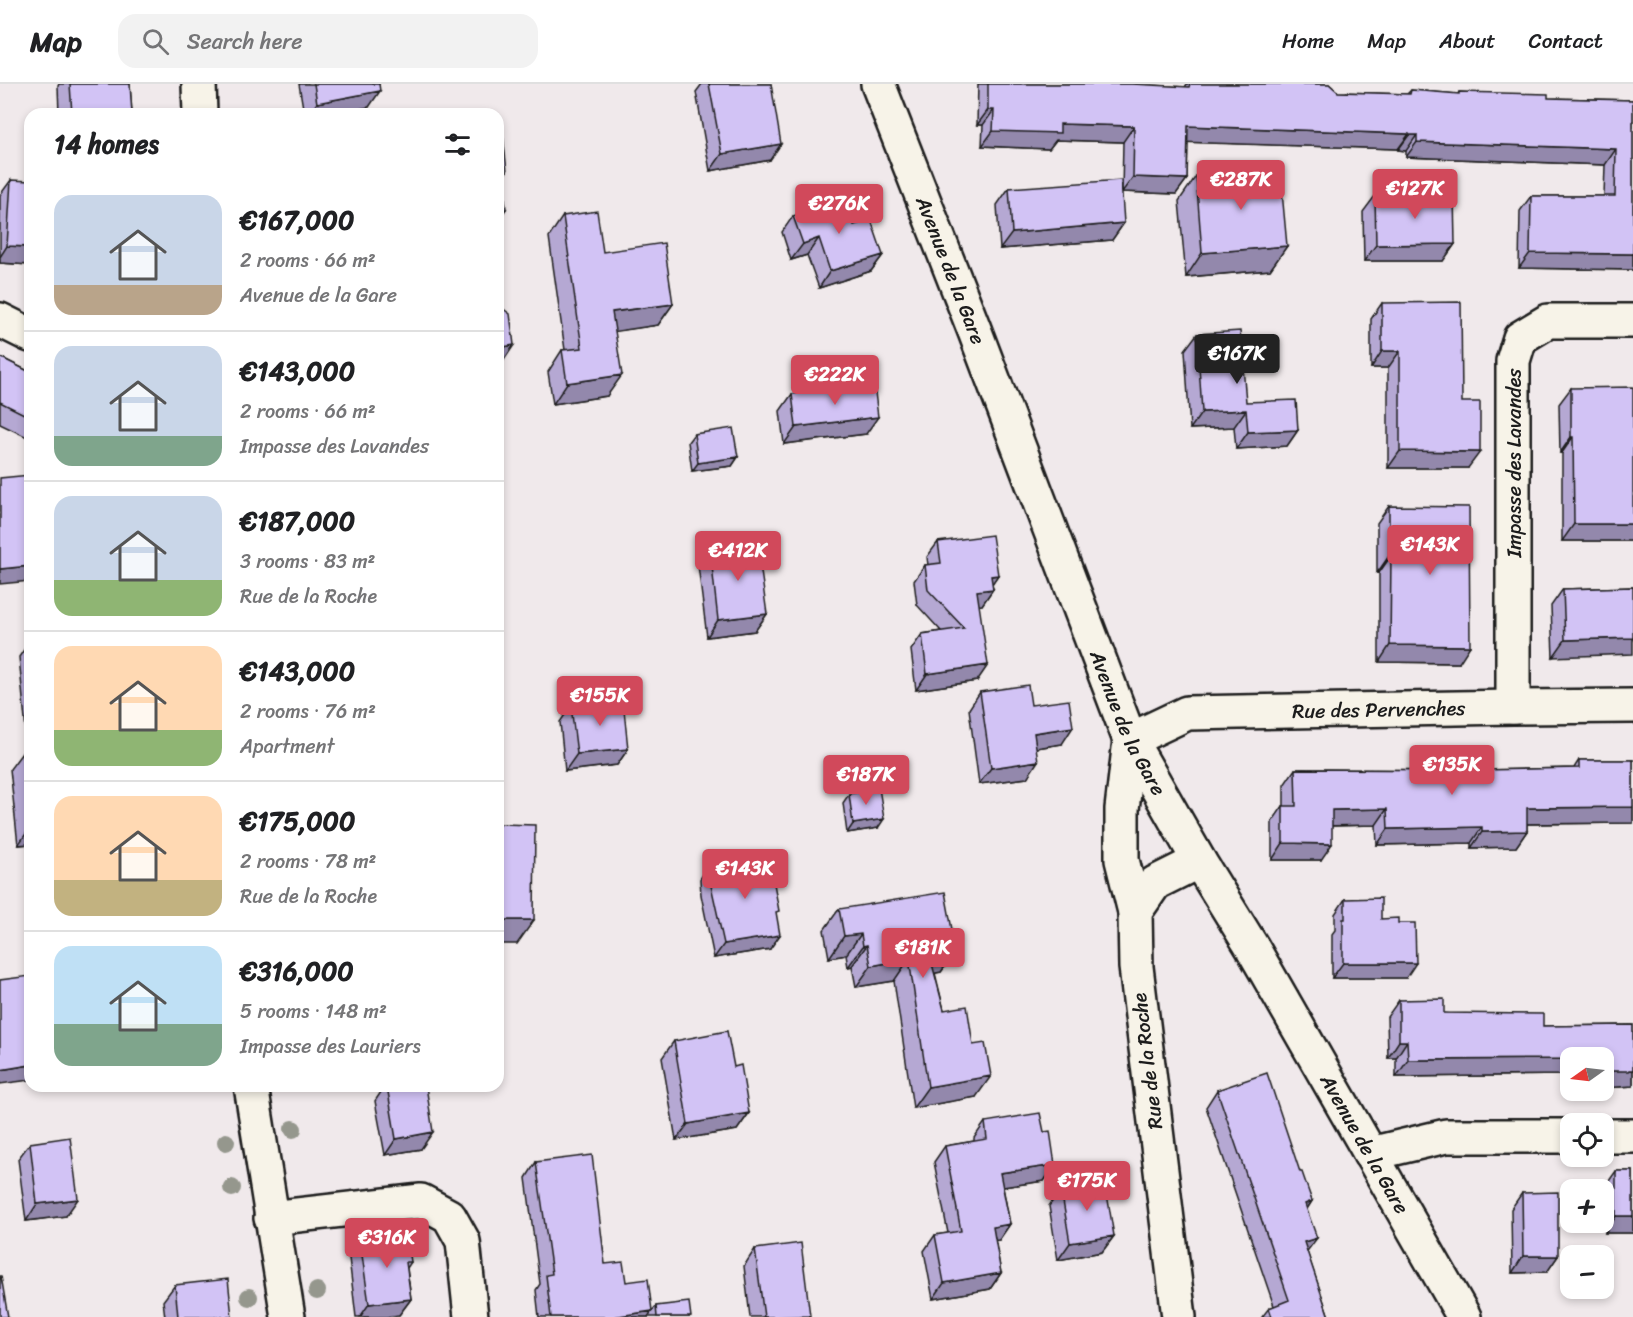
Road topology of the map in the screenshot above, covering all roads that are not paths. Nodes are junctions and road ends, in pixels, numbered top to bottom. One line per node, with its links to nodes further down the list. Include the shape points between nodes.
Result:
1 (199, 84): 3 (street)
2 (878, 84): 9 (street, Avenue de la Gare)
3 (200, 108)
4 (0, 320): 6 (street)
5 (1633, 321): 8 (street, Impasse des Lavandes, via 1548,321 1520,338 1513,361)
6 (24, 332)
7 (1633, 706): 8 (street, Rue des Pervenches)
8 (1513, 707): 9 (street, Rue des Pervenches, via 1187,713)
9 (1130, 740): 10 (street, Avenue de la Gare); 11 (street, Rue de la Roche, via 1122,809 1122,860)
10 (1199, 861): 11 (street, via 1155,883); 16 (street, Avenue de la Gare)
11 (1135, 912): 20 (street, Rue de la Roche, via 1136,967)
12 (252, 1092): 17 (street)
13 (1560, 1136): 16 (street, via 1446,1136)
14 (1614, 1136): 15 (street)
15 (1633, 1136)
16 (1370, 1154): 21 (street, Avenue de la Gare)
17 (271, 1218): 18 (street); 19 (street, via 421,1201 449,1216 463,1241)
18 (288, 1317)
19 (471, 1317)
20 (1179, 1317)
21 (1464, 1317)

